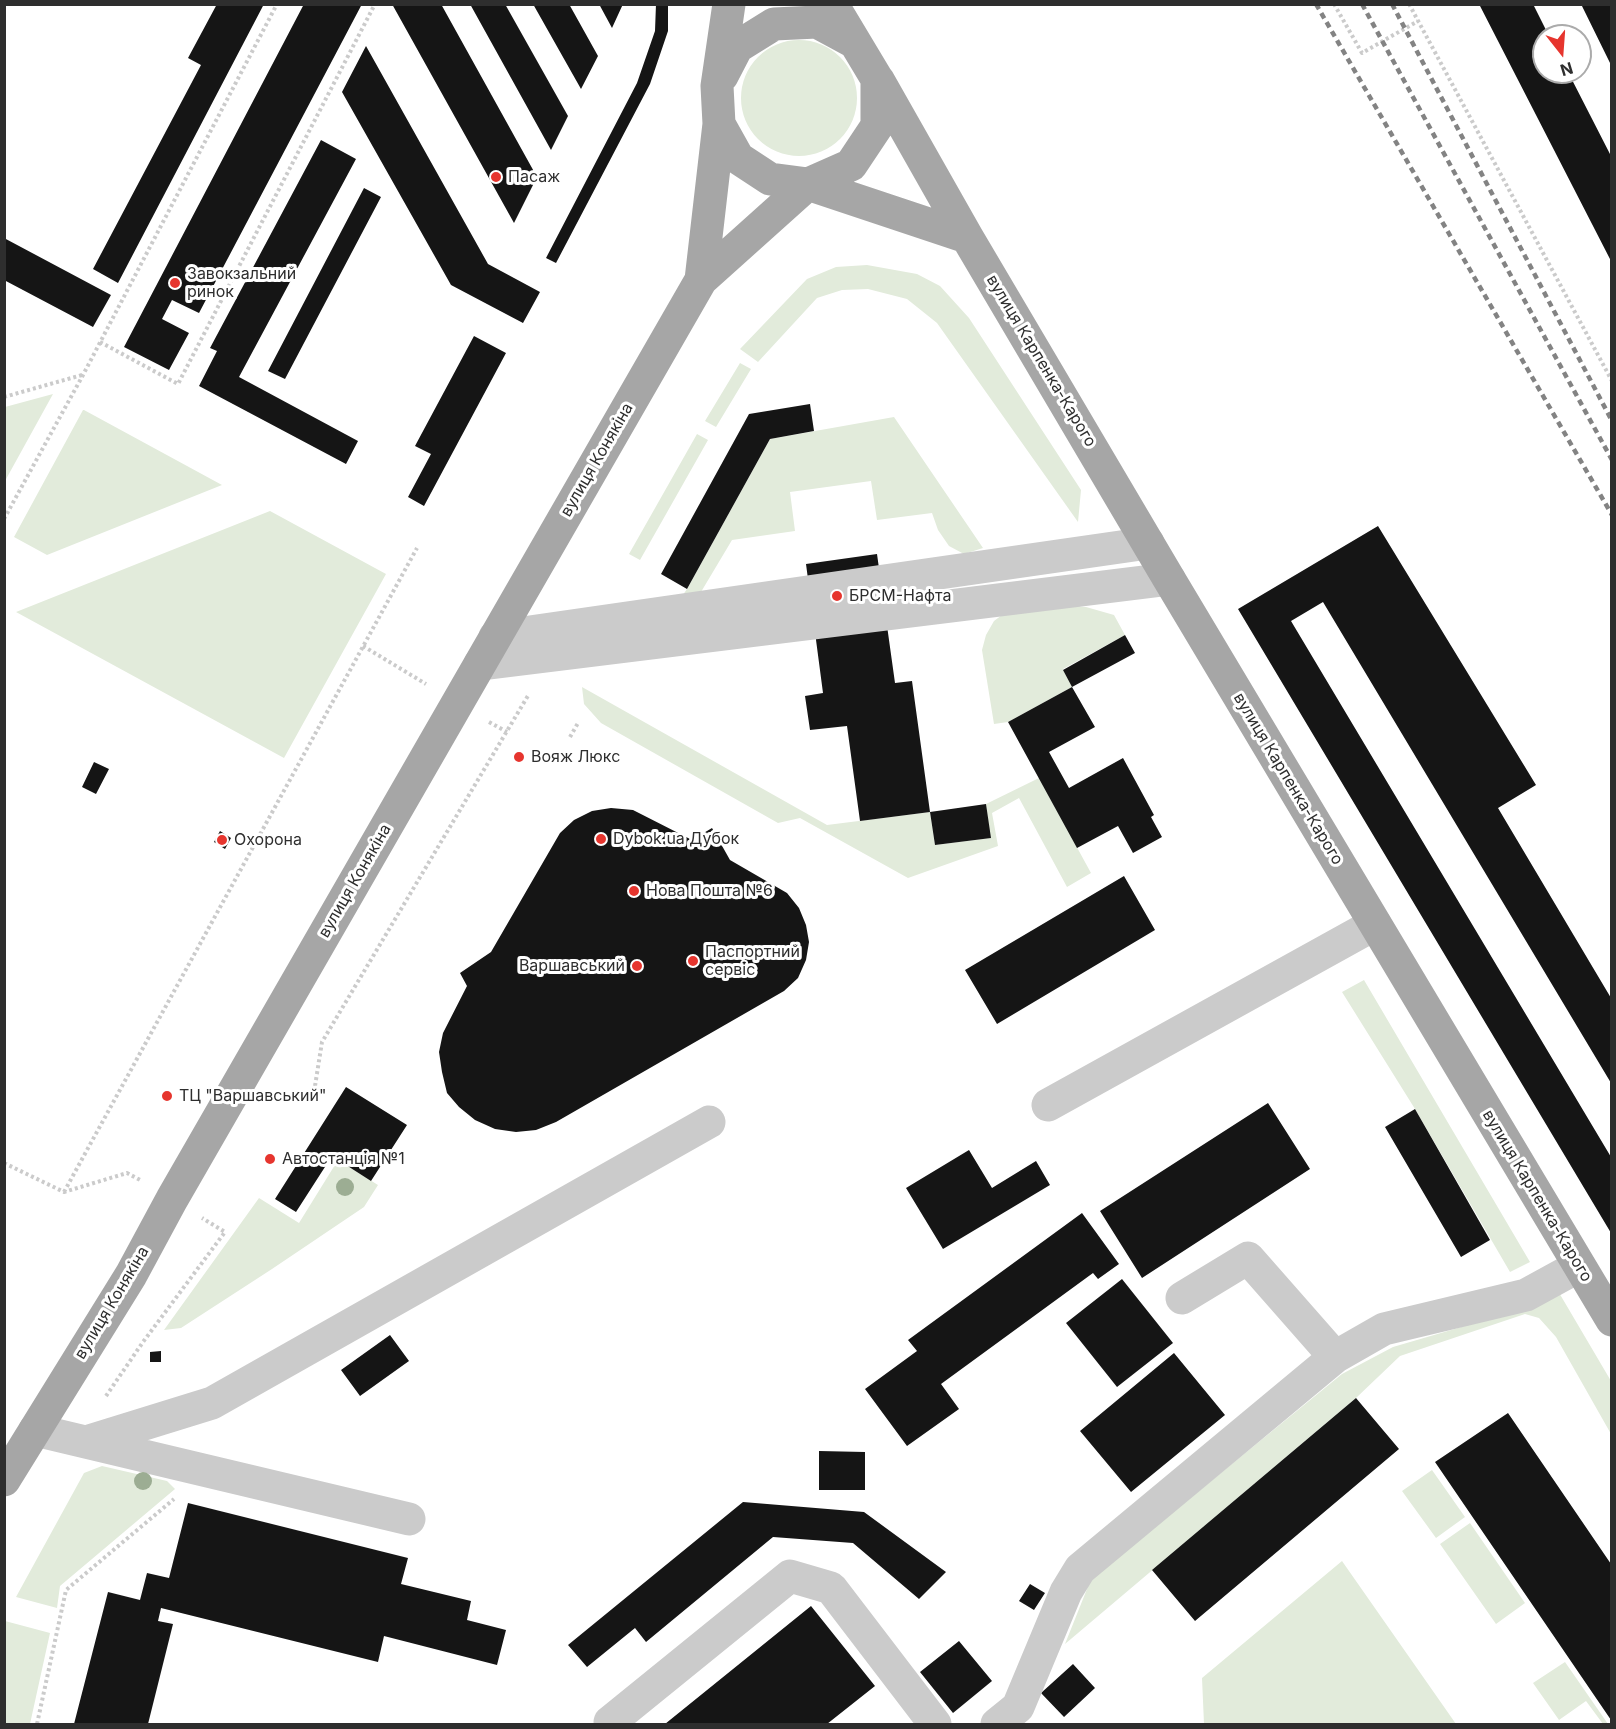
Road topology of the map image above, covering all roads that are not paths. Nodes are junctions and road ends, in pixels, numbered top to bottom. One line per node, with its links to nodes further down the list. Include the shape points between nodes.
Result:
1 (729, 4): 5 (main road)
2 (832, 4): 3 (main road)
3 (855, 43): 4 (main road); 5 (main road, via 817,22 774,24 737,47)
4 (877, 79): 7 (main road, via 877,126 851,165); 8 (main road, вулиця Карпенка-Карого)
5 (717, 86): 6 (main road)
6 (719, 124): 7 (main road, via 738,158 770,179); 9 (main road)
7 (808, 184): 8 (main road); 9 (main road)
8 (967, 237): 10 (main road, вулиця Карпенка-Карого)
9 (701, 280): 14 (main road, вулиця Конякіна)
10 (1148, 543): 11 (lane); 12 (main road, вулиця Карпенка-Карого)
11 (1042, 558): 13 (lane); 14 (lane)
12 (1169, 579): 13 (lane); 15 (main road, вулиця Карпенка-Карого)
13 (1061, 592): 14 (lane)
14 (487, 651): 22 (main road, вулиця Конякіна, via 130,1275)
15 (1375, 924): 16 (lane); 18 (main road, вулиця Карпенка-Карого)
16 (1048, 1105)
17 (709, 1122): 23 (lane, via 212,1403)
18 (1579, 1266): 20 (main road, вулиця Карпенка-Карого); 21 (lane, via 1526,1295 1384,1329)
19 (1182, 1298): 21 (lane, via 1248,1258)
20 (1611, 1320)
21 (1335, 1357): 28 (lane, via 1080,1569 1066,1592 1018,1707)
22 (35, 1430): 23 (lane); 24 (main road, вулиця Конякіна)
23 (82, 1441): 25 (lane)
24 (4, 1480)
25 (409, 1519)
26 (612, 1725): 27 (lane, via 610,1722 790,1576 831,1588)
27 (935, 1725)
28 (997, 1725)

